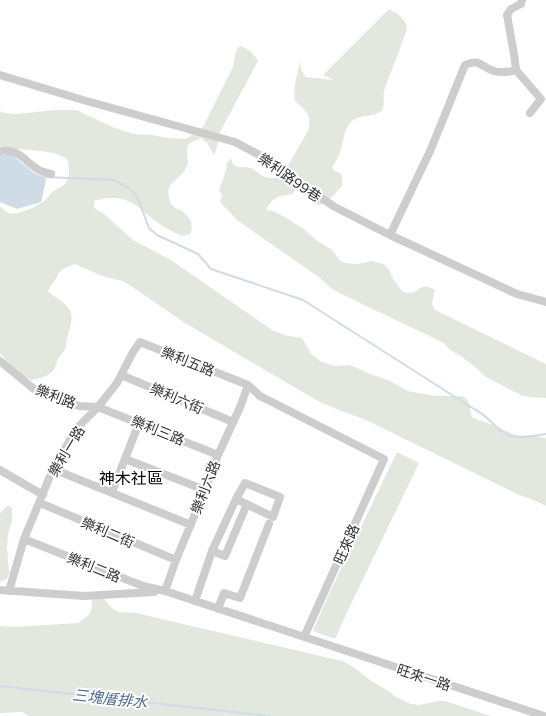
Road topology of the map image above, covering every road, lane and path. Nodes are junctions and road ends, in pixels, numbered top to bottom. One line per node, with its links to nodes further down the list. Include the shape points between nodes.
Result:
1 (522, 0): 2 (street, via 521,4 511,9 507,15)
2 (516, 70): 4 (street, via 541,98); 7 (street, via 494,71 471,62 465,65 431,149)
3 (0, 75): 7 (street, 樂利路99巷, via 235,142 267,158 288,176 335,207)
4 (530, 113)
5 (0, 151): 6 (street, via 17,153 39,170)
6 (51, 174)
7 (390, 235): 8 (street, 樂利路99巷, via 516,294)
8 (546, 302)
9 (133, 352): 11 (street, 樂利一路); 12 (street, 樂利五路, via 140,342)
10 (0, 361): 13 (street, 樂利路, via 35,390 79,406)
11 (122, 375): 13 (street, 樂利一路); 14 (street, 樂利六街)
12 (248, 385): 14 (street, 樂利六路); 35 (street, 旺來路, via 260,396 384,459)
13 (98, 407): 15 (street, 樂利三路); 18 (street, 樂利一路, via 77,428)
14 (233, 422): 16 (street, 樂利六路)
15 (138, 423): 16 (street, 樂利三路); 17 (street)
16 (218, 455): 20 (street, 樂利六路)
17 (125, 459): 20 (street); 21 (street)
18 (53, 469): 21 (street); 22 (street, 樂利一路)
19 (0, 470): 22 (street, 樂利二街)
20 (205, 490): 26 (street, 樂利六路)
21 (112, 492): 26 (street)
22 (41, 499): 27 (street, 樂利一路); 29 (street, 樂利二街)
23 (236, 499): 24 (street); 24 (street, via 245,483 280,497 273,517); 28 (street)
24 (247, 504): 28 (street, via 225,556)
25 (269, 524): 34 (street, via 240,598 224,593)
26 (191, 525): 29 (street, 樂利六路)
27 (24, 539): 31 (street, 樂利一路); 32 (street, 樂利二路, via 143,586)
28 (212, 551): 33 (street)
29 (176, 560): 32 (street, 樂利六路)
30 (0, 590): 31 (street)
31 (9, 591): 32 (street, via 84,596)
32 (165, 591): 33 (street)
33 (195, 601): 34 (street)
34 (218, 609): 35 (street)
35 (304, 637): 36 (street, 旺來一路)
36 (544, 716)

